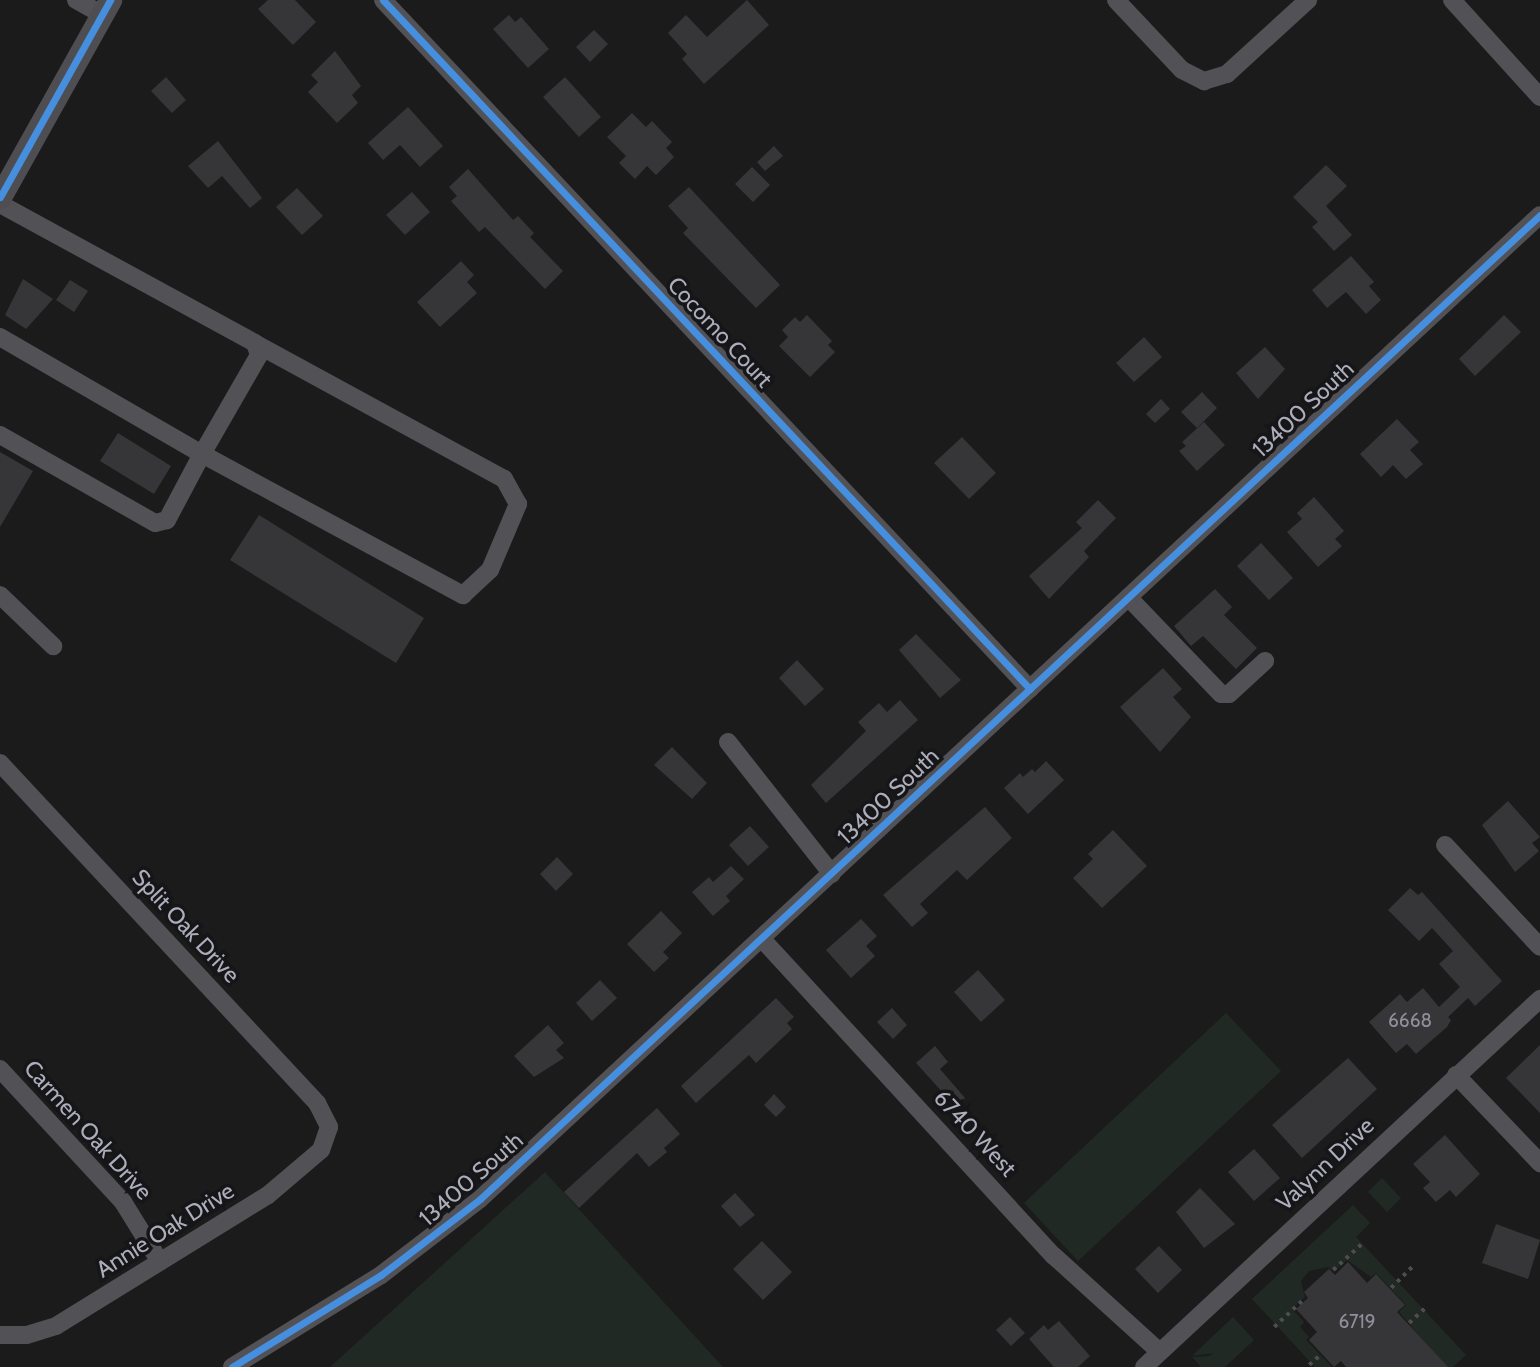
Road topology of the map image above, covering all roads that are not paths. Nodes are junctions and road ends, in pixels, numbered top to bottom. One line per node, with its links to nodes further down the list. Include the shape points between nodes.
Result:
1 (76, 0): 6 (street)
2 (383, 0): 19 (street, Cocomo Court)
3 (1116, 0): 4 (street, via 1182,70 1204,81 1227,74)
4 (1308, 0)
5 (1452, 0): 7 (street)
6 (106, 7): 8 (main road)
7 (1540, 97)
8 (0, 197)
9 (0, 204): 12 (street)
10 (1540, 215): 16 (street, 13400 South)
11 (0, 337): 14 (street)
12 (255, 343): 14 (street, via 259,355); 14 (street, via 504,479 518,504 490,570 463,595)
13 (0, 435): 14 (street, via 155,523 167,520)
14 (202, 454)
15 (0, 595): 17 (street)
16 (1129, 598): 18 (street, via 1221,694 1229,694); 19 (street, 13400 South)
17 (53, 646)
18 (1265, 661)
19 (1030, 689): 23 (street, 13400 South)
20 (728, 742): 23 (street)
21 (0, 763): 29 (street, Split Oak Drive, via 317,1103)
22 (1446, 845): 25 (street)
23 (832, 874): 24 (street, 13400 South)
24 (762, 939): 33 (street, 6740 West, via 1054,1256); 34 (street, 13400 South, via 454,1221 381,1276)
25 (1540, 947)
26 (1540, 999): 28 (street, Valynn Drive)
27 (0, 1069): 31 (street, Carmen Oak Drive, via 123,1202)
28 (1456, 1075): 30 (street); 33 (street, Valynn Drive)
29 (328, 1127): 31 (street, Annie Oak Drive, via 321,1150 297,1175)
30 (1540, 1163)
31 (160, 1262): 32 (street, Annie Oak Drive, via 56,1326 26,1335)
32 (0, 1335)
33 (1160, 1352): 35 (street, Valynn Drive)
34 (232, 1367)
35 (1144, 1367)

